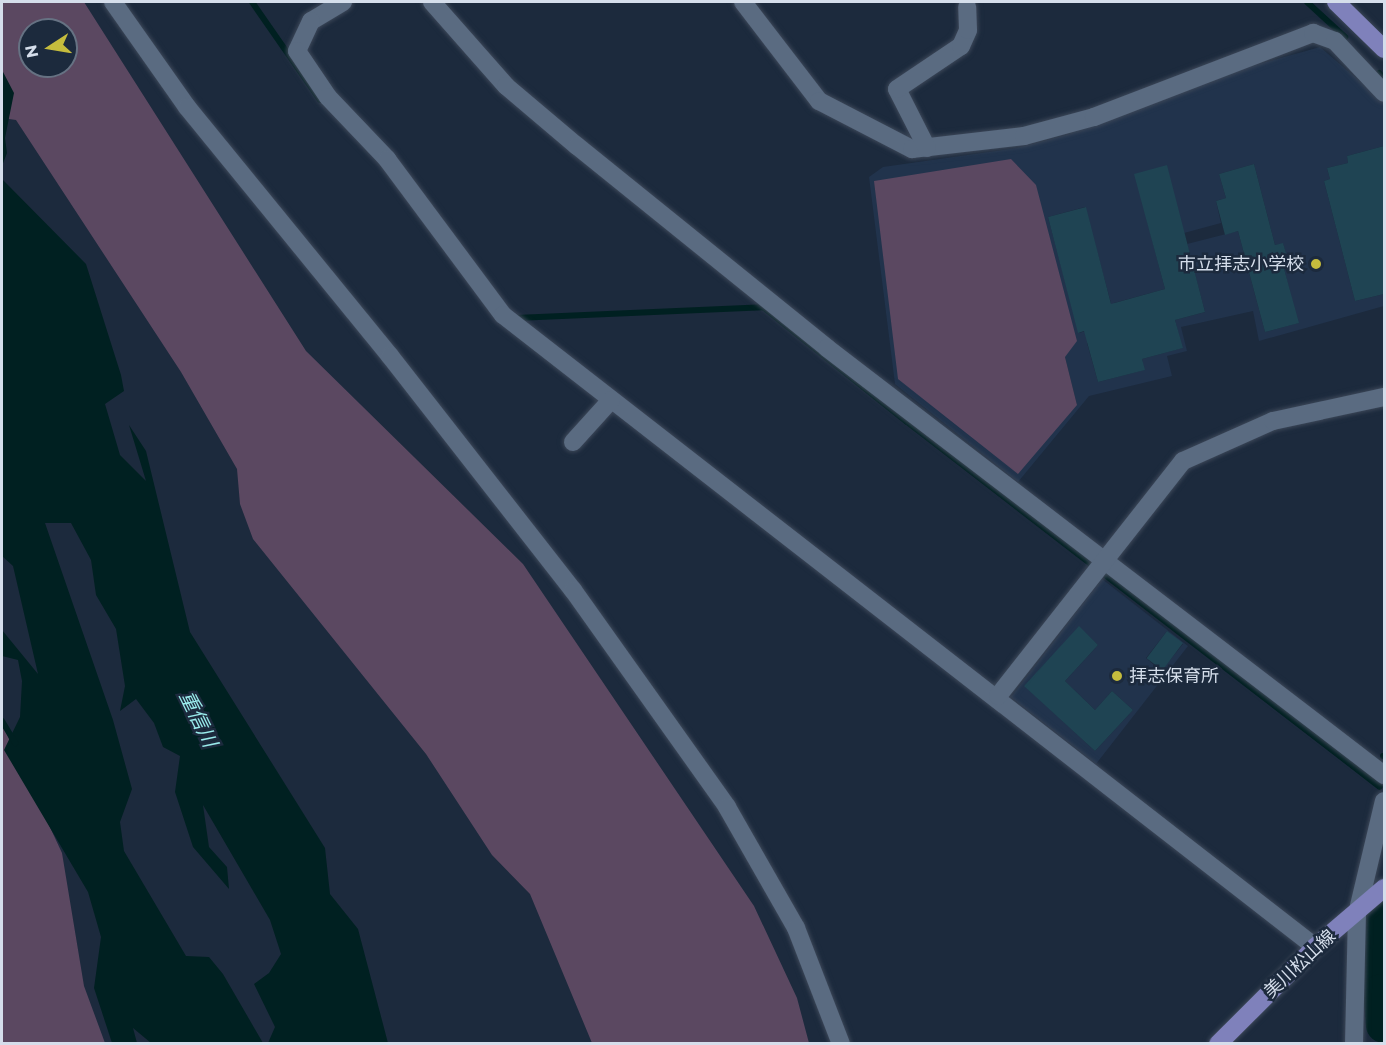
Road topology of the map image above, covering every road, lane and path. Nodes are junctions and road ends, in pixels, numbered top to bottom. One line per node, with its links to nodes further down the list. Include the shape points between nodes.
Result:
1 (113, 2): 20 (street, via 187,107 390,356 573,590 727,807 796,928)
2 (343, 2): 11 (street, via 311,21 302,36 297,51 308,70 387,159 503,315)
3 (432, 2): 13 (street, via 506,86 577,146 827,348)
4 (743, 2): 9 (street, via 819,101 912,149)
5 (1336, 2): 7 (main road)
6 (967, 7): 9 (street, via 969,30 961,46 897,88)
7 (1384, 49)
8 (1384, 93): 9 (street, via 1335,41 1313,33 1094,117 1024,136)
9 (927, 148)
10 (1384, 397): 13 (street, via 1273,421 1196,453 1183,461)
11 (611, 400): 12 (street); 14 (street)
12 (573, 441)
13 (1108, 560): 14 (street); 15 (street)
14 (998, 696): 19 (street)
15 (1384, 775)
16 (1384, 801): 18 (street)
17 (1384, 888): 18 (main road, 美川松山線)
18 (1361, 909): 19 (main road, 美川松山線); 22 (street)
19 (1316, 946): 21 (main road, 美川松山線)
20 (842, 1044)
21 (1218, 1044)
22 (1354, 1044)

